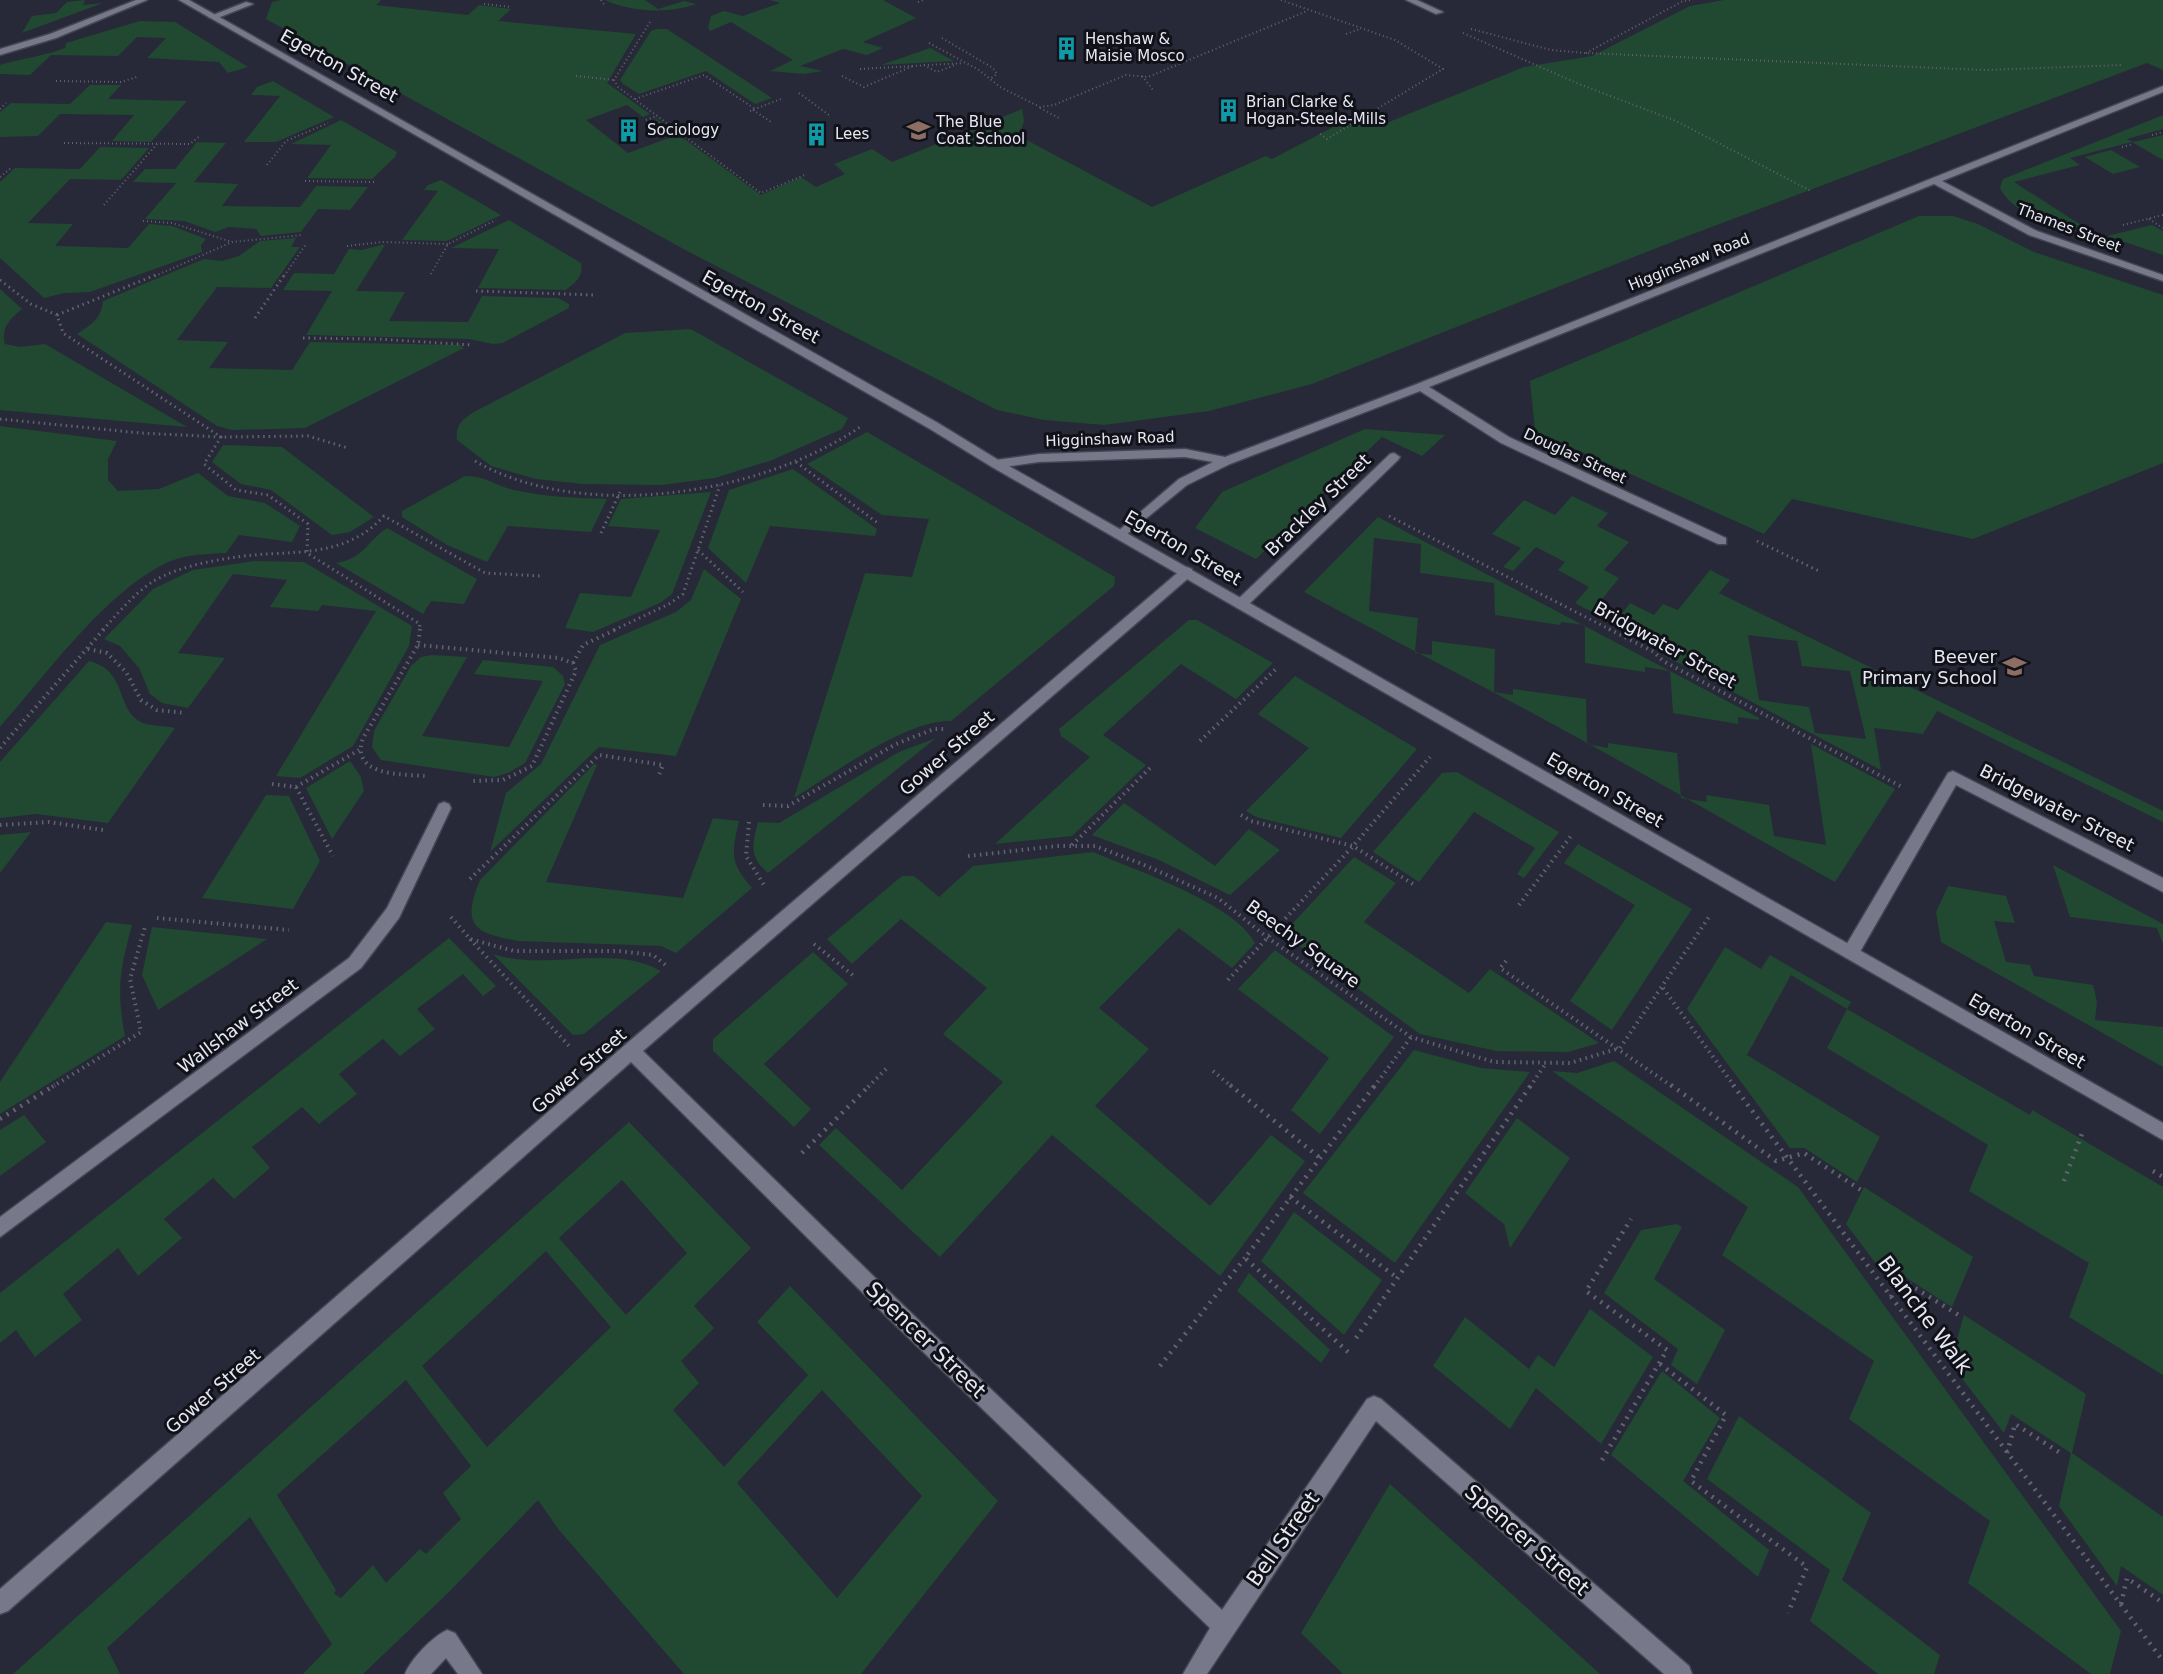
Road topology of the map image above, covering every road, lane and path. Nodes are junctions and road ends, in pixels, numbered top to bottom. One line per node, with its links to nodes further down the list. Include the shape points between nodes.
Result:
1 (142, 0): 22 (street)
2 (183, 0): 15 (street, Egerton Street)
3 (601, 0): 11 (path)
4 (923, 0): 8 (path)
5 (1281, 0): 13 (path)
6 (1410, 0): 14 (street)
7 (1689, 0): 23 (path)
8 (918, 2)
9 (249, 4): 15 (street)
10 (484, 4): 12 (path)
11 (605, 6)
12 (511, 7)
13 (1307, 11): 18 (path); 32 (path, via 1148,77)
14 (1438, 12): 17 (path)
15 (212, 17): 92 (street, Egerton Street)
16 (650, 22): 35 (path)
17 (1456, 24): 23 (path, via 1516,42); 64 (path, via 1461,32 1676,121)
18 (1361, 28): 19 (path); 52 (path, via 1395,40 1443,69 1327,139)
19 (1346, 34)
20 (942, 38): 34 (path, via 993,68 997,74)
21 (929, 44): 25 (path)
22 (0, 52)
23 (1585, 53): 26 (path, via 1984,70)
24 (959, 63): 25 (path); 28 (path); 28 (path, via 937,72)
25 (967, 63): 34 (path)
26 (2126, 64)
27 (915, 65): 28 (path); 29 (path); 31 (path, via 864,87)
28 (923, 65)
29 (860, 69)
30 (576, 76): 35 (path)
31 (842, 76)
32 (1142, 76): 38 (path); 43 (path, via 1126,75 1054,105)
33 (137, 77): 36 (path, via 121,82)
34 (990, 79): 43 (path)
35 (614, 80): 40 (path)
36 (56, 81)
37 (2163, 89): 60 (street, Higginshaw Road)
38 (1153, 90)
39 (799, 93): 46 (path)
40 (635, 99): 45 (path, via 704,75); 47 (path)
41 (781, 99): 45 (path)
42 (6, 103): 44 (path)
43 (1040, 107): 48 (path)
44 (0, 109)
45 (752, 110): 51 (path)
46 (829, 115)
47 (657, 116): 50 (path); 58 (path, via 761,193)
48 (1061, 119)
49 (335, 120): 56 (path, via 286,141)
50 (646, 120)
51 (771, 122)
52 (1319, 133)
53 (200, 136): 55 (path, via 190,144)
54 (64, 143): 55 (path)
55 (158, 144): 63 (path)
56 (267, 165)
57 (11, 168): 59 (path)
58 (807, 174)
59 (0, 177)
60 (1935, 181): 64 (street, Higginshaw Road); 75 (street, Thames Street, via 2033,233)
61 (304, 182): 62 (path)
62 (377, 182)
63 (104, 205)
64 (1854, 214): 83 (street, Higginshaw Road)
65 (500, 218): 72 (path)
66 (2148, 219): 68 (path)
67 (143, 221): 70 (path, via 172,223)
68 (2163, 228)
69 (303, 235): 70 (path)
70 (232, 242): 79 (path)
71 (306, 244): 80 (path)
72 (448, 244): 73 (path, via 382,242); 74 (path)
73 (347, 246)
74 (431, 274)
75 (2163, 278)
76 (0, 280): 79 (path, via 31,304)
77 (476, 291): 78 (path)
78 (595, 295)
79 (57, 315): 86 (path, via 63,333)
80 (255, 318)
81 (303, 338): 82 (path)
82 (472, 345)
83 (1421, 386): 91 (street, Higginshaw Road); 99 (street, Douglas Street, via 1505,440)
84 (0, 419): 86 (path)
85 (867, 422): 90 (path)
86 (221, 437): 87 (path, via 308,436); 101 (path, via 204,464 236,490 268,495 308,524)
87 (348, 448)
88 (1394, 457): 106 (street, Brackley Street)
89 (475, 461): 94 (path, via 489,472 514,482 577,492)
90 (795, 461): 93 (path); 96 (path)
91 (1226, 461): 92 (street, Higginshaw Road, via 1185,453 1039,458); 98 (street, Higginshaw Road, via 1183,482)
92 (996, 464): 98 (street, Egerton Street)
93 (720, 485): 94 (path); 100 (path)
94 (620, 492): 97 (path)
95 (1380, 511): 124 (path, Bridgwater Street, via 1654,652 1663,661)
96 (879, 524)
97 (601, 533)
98 (1121, 535): 102 (street, Egerton Street)
99 (1722, 541): 103 (path, via 1761,541)
100 (698, 550): 105 (path); 110 (path, via 683,594 583,645)
101 (307, 553): 104 (path, via 344,545 373,528 384,516 485,573); 107 (path, via 420,624); 108 (path, via 264,554 197,564 152,582)
102 (1187, 572): 106 (street, Egerton Street); 156 (street, Gower Street)
103 (1821, 572)
104 (541, 576)
105 (743, 592)
106 (1241, 604): 148 (street, Egerton Street)
107 (418, 645): 110 (path, via 559,658); 115 (path)
108 (87, 649): 111 (path, via 107,653 126,672 141,700 157,710); 114 (path)
109 (1284, 661): 113 (path)
110 (573, 663): 120 (path, via 576,671 532,766 495,784)
111 (185, 713)
112 (945, 729): 123 (path, via 934,729 896,744 789,806)
113 (1200, 741)
114 (0, 748)
115 (359, 750): 119 (path, via 363,761 382,772); 122 (path)
116 (1436, 750): 132 (path)
117 (1150, 768): 131 (path)
118 (659, 775): 135 (path, via 663,765 599,755)
119 (427, 776)
120 (461, 780)
121 (272, 784): 122 (path)
122 (296, 787): 133 (path)
123 (763, 805)
124 (1936, 805): 136 (street, Bridgewater Street, via 1953,777); 148 (street, Bridgewater Street)
125 (444, 808): 171 (street, Wallshaw Street, via 393,914 355,963)
126 (1241, 815): 132 (path)
127 (750, 822): 138 (path, via 743,847 746,864)
128 (0, 825): 129 (path, via 50,822)
129 (103, 830)
130 (1575, 830): 139 (path)
131 (1071, 846): 134 (path, Beechy Square); 145 (path, Beechy Square, via 1095,846 1218,898)
132 (1353, 846): 137 (path); 145 (path)
133 (333, 856)
134 (968, 856)
135 (470, 879)
136 (2163, 885)
137 (1416, 886)
138 (767, 889)
139 (1519, 905)
140 (1713, 910): 153 (path)
141 (451, 917): 146 (path)
142 (157, 918): 144 (path)
143 (146, 927): 161 (path, via 130,979 141,1032)
144 (289, 930)
145 (1268, 938): 152 (path); 154 (path, Beechy Square)
146 (470, 939): 150 (path, via 514,951 619,951 653,955); 157 (path)
147 (813, 943): 151 (path)
148 (1851, 952): 163 (street, Egerton Street)
149 (1506, 961): 155 (path, via 1500,968)
150 (675, 972)
151 (855, 977)
152 (1228, 980)
153 (1663, 988): 155 (path); 166 (path, Blanche Walk)
154 (1411, 1037): 158 (path, Beechy Square, via 1494,1062); 165 (path)
155 (1620, 1048): 158 (path, Beechy Square, via 1570,1063); 166 (path, via 1776,1161)
156 (631, 1051): 184 (street, Gower Street); 188 (street, Spencer Street, via 904,1320)
157 (577, 1055)
158 (1546, 1062): 173 (path)
159 (887, 1068): 164 (path)
160 (1213, 1071): 165 (path)
161 (0, 1119)
162 (2084, 1130): 167 (path)
163 (2163, 1132)
164 (802, 1153)
165 (1320, 1158): 169 (path)
166 (1787, 1159): 168 (path, via 1804,1153); 174 (path, Blanche Walk)
167 (2064, 1181)
168 (1861, 1190)
169 (1290, 1197): 172 (path); 173 (path)
170 (1631, 1219): 178 (path, via 1586,1291 1667,1350)
171 (0, 1228)
172 (1245, 1258): 177 (path); 179 (path)
173 (1396, 1277): 176 (path)
174 (1891, 1298): 175 (path, via 1899,1278); 181 (path, Blanche Walk)
175 (1960, 1316)
176 (1356, 1338)
177 (1348, 1352)
178 (1660, 1364): 183 (path); 187 (path, via 1726,1415 1691,1481 1807,1567)
179 (1160, 1366)
180 (1374, 1406): 188 (street, Bell Street); 193 (street, Spencer Street)
181 (2007, 1453): 182 (path, via 2015,1424); 186 (path, Blanche Walk)
182 (2062, 1454)
183 (1602, 1460)
184 (0, 1603)
185 (2163, 1603): 186 (path, via 2127,1578)
186 (2121, 1605): 189 (path, Blanche Walk)
187 (1788, 1613)
188 (1224, 1626): 192 (street, Bell Street)
189 (2163, 1661)
190 (416, 1674): 191 (street, via 447,1641)
191 (471, 1674)
192 (1194, 1674)
193 (1681, 1674)

